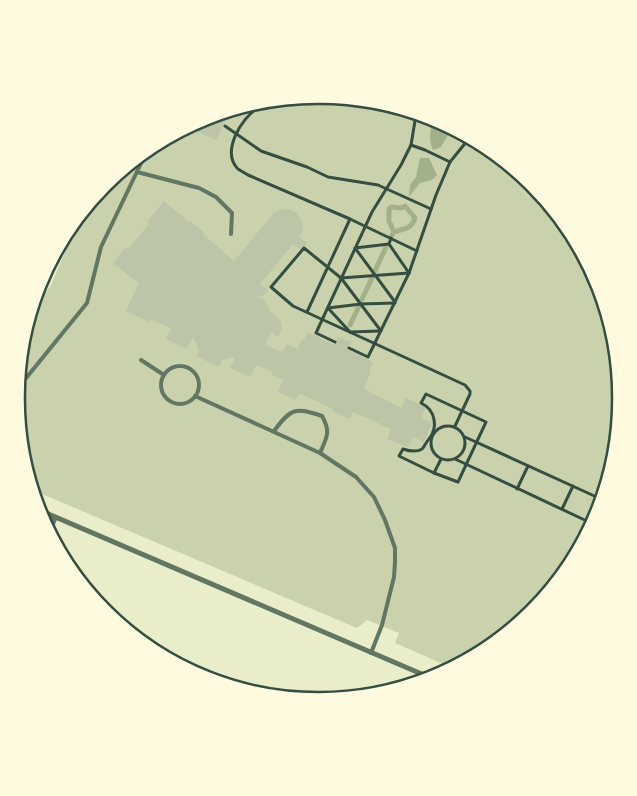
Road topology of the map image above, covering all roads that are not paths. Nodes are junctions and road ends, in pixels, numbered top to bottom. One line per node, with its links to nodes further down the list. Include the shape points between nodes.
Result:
1 (140, 165): 2 (lane)
2 (137, 172): 3 (lane, via 199,188 216,197 232,213); 6 (lane, via 101,247 88,303)
3 (231, 234)
4 (141, 360): 5 (lane)
5 (164, 375): 7 (lane, via 162,390 168,400 179,404); 7 (lane, via 178,366 190,369 198,379)
6 (26, 378)
7 (195, 396): 8 (lane)
8 (274, 431): 9 (lane); 9 (lane, via 290,412 303,410 322,416 327,436)
9 (320, 453): 13 (lane, via 356,477 374,497 395,548 394,577 382,625)
10 (49, 515): 11 (street)
11 (55, 518): 12 (street); 13 (street)
12 (53, 523)
13 (370, 653): 14 (street)
14 (420, 673)

